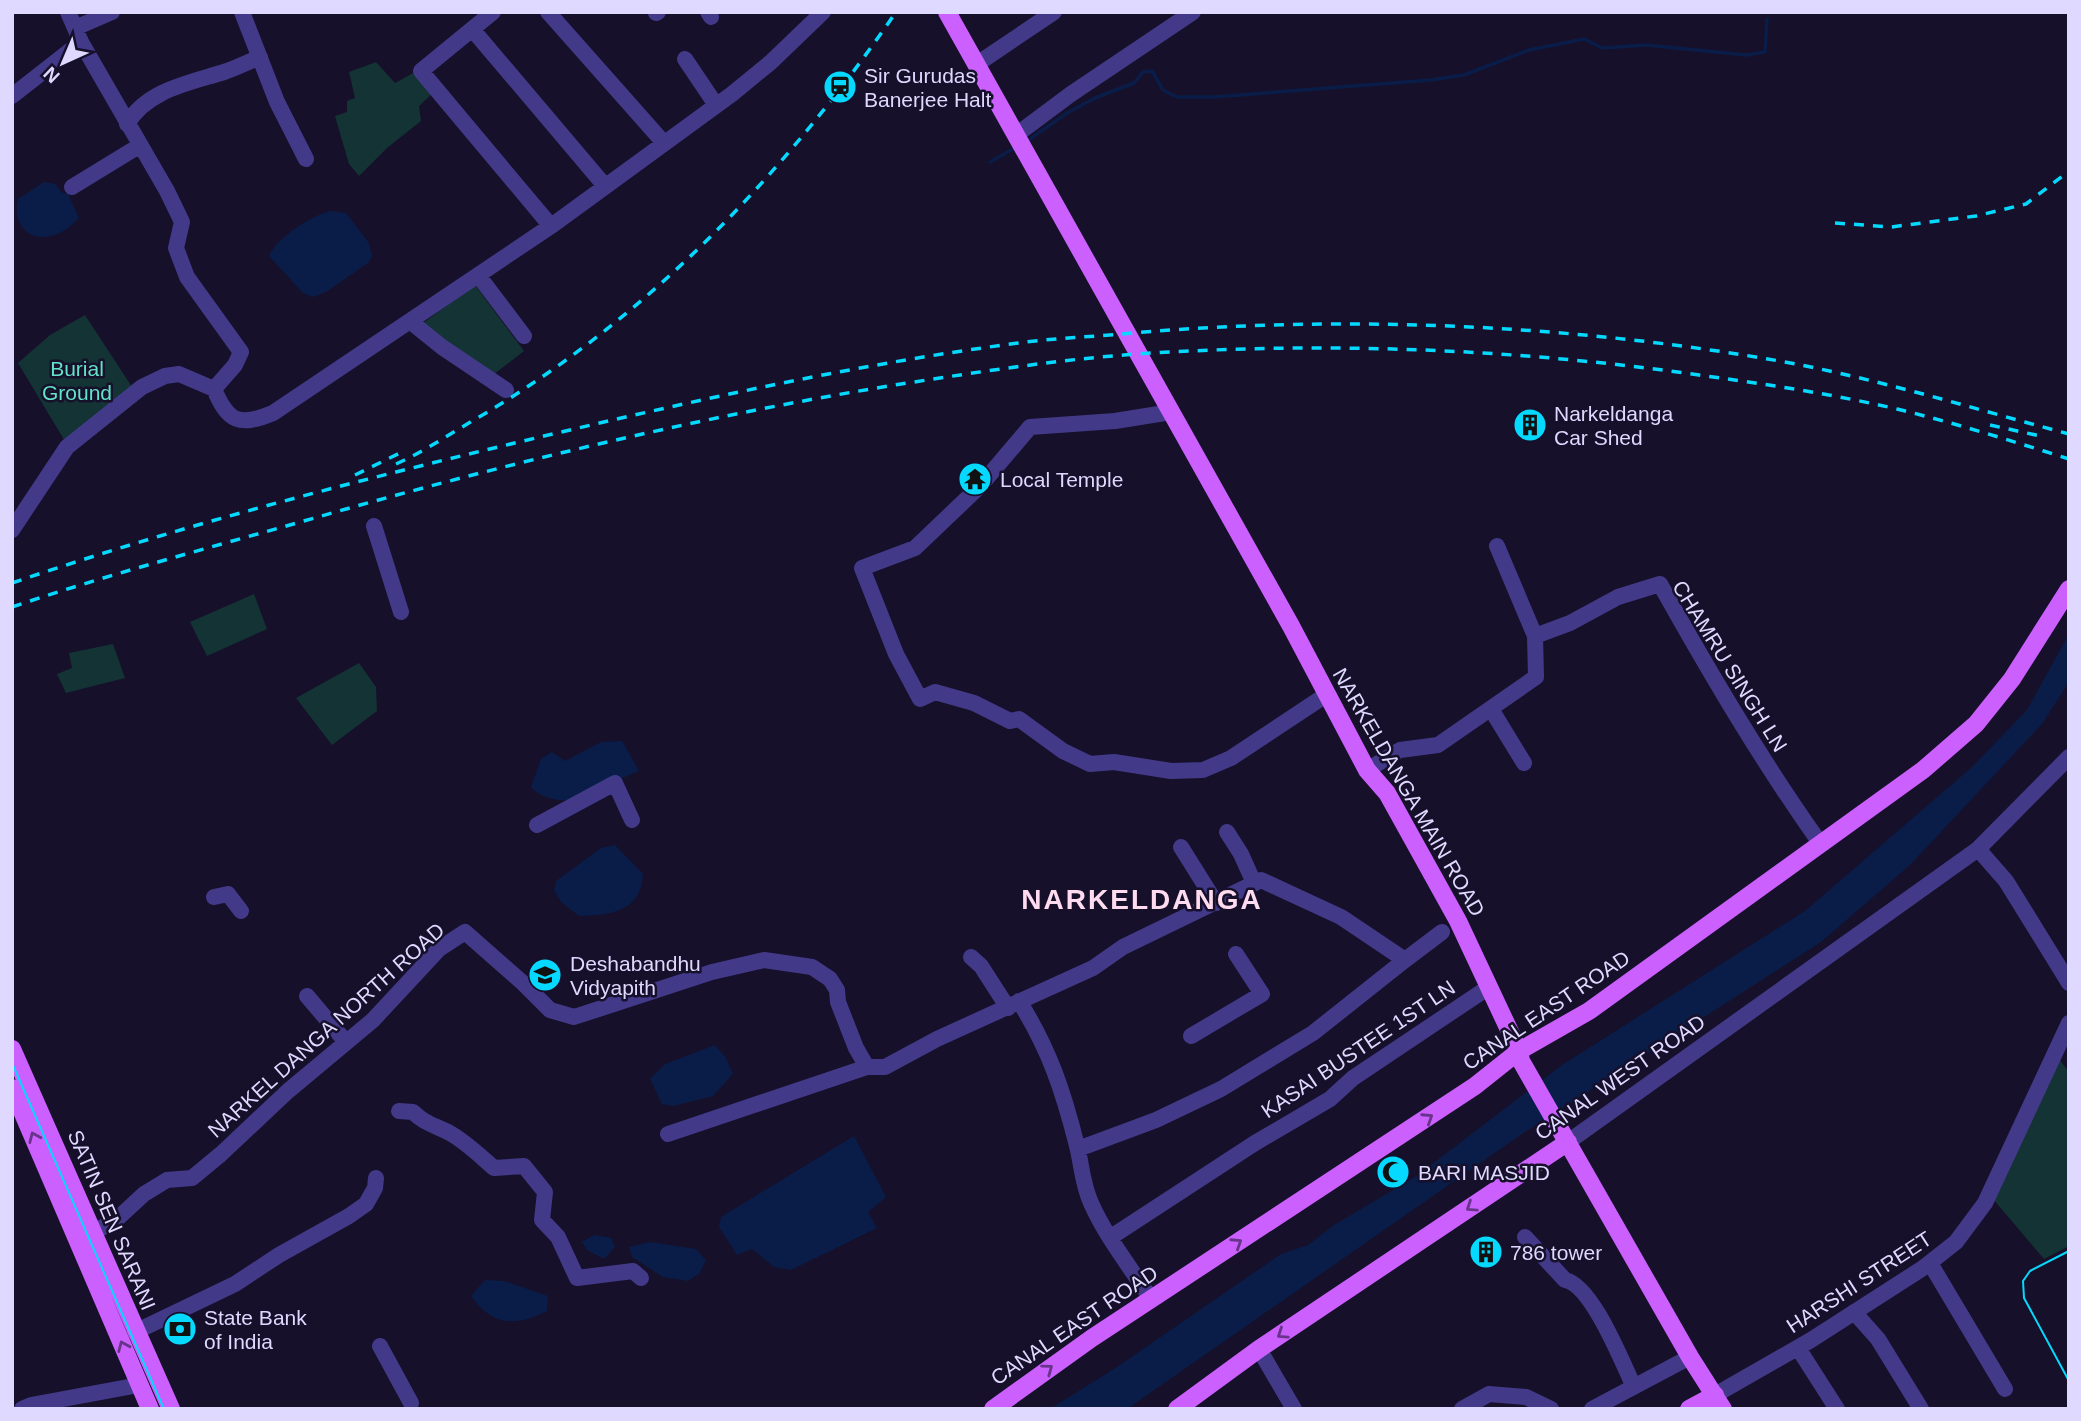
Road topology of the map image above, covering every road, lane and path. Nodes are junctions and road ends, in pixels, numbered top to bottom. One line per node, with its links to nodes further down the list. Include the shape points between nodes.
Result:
1 (68, 12): 11 (street)
2 (112, 12): 11 (street)
3 (242, 12): 12 (street)
4 (493, 12): 10 (street)
5 (548, 12): 19 (street)
6 (823, 12): 16 (street, via 771,62)
7 (947, 12): 14 (main road)
8 (1047, 14): 14 (street)
9 (1181, 15): 18 (street)
10 (472, 29): 22 (street); 24 (street, via 421,71)
11 (78, 35): 15 (street); 17 (street)
12 (260, 57): 17 (street, via 155,97 134,112); 21 (street)
13 (685, 59): 16 (street)
14 (977, 64): 18 (main road)
15 (12, 96)
16 (716, 105): 19 (street)
17 (127, 124): 20 (street)
18 (1016, 135): 30 (main road, NARKELDANGA MAIN ROAD)
19 (664, 143): 22 (street)
20 (139, 146): 23 (street); 28 (street, via 182,222 176,248 187,277 241,352)
21 (306, 159)
22 (605, 186): 24 (street)
23 (72, 187)
24 (550, 225): 25 (street)
25 (478, 275): 26 (street); 27 (street)
26 (411, 322): 28 (street, via 258,419 232,418 222,409); 29 (street)
27 (524, 336)
28 (214, 389): 32 (street, via 179,374 142,387 67,447)
29 (506, 390)
30 (1171, 412): 37 (main road, NARKELDANGA MAIN ROAD); 37 (street, via 1030,427 980,486 915,548 862,568 896,654 920,699 935,692 974,703 1010,721 1018,719 1090,764 1114,762 1171,771 1203,770 1231,758)
31 (374, 526): 35 (street)
32 (12, 530)
33 (1497, 546): 36 (street)
34 (2069, 589): 45 (main road, CANAL EAST ROAD, via 2012,679 1976,724 1923,770)
35 (401, 612)
36 (1535, 636): 38 (street, via 1536,677); 45 (street, CHAMRU SINGH LN, via 1570,624 1618,597 1660,584 1712,677)
37 (1326, 695): 41 (main road, NARKELDANGA MAIN ROAD)
38 (1490, 709): 40 (street); 41 (street, via 1438,745 1400,750)
39 (2069, 757): 47 (street, CANAL WEST ROAD)
40 (1524, 763)
41 (1367, 770): 57 (main road, NARKELDANGA MAIN ROAD, via 1387,793)
42 (632, 820): 43 (street, via 615,783)
43 (537, 825)
44 (1227, 832): 48 (street)
45 (1820, 843): 64 (main road, CANAL EAST ROAD)
46 (1181, 847): 50 (street)
47 (1978, 849): 56 (street, via 2006,881); 69 (street, CANAL WEST ROAD)
48 (1254, 883): 50 (street); 55 (street, via 1261,880 1341,917)
49 (214, 897): 51 (street, via 228,894)
50 (1216, 903): 59 (street)
51 (241, 911)
52 (1442, 932): 55 (street)
53 (1236, 954): 61 (street, via 1262,994)
54 (971, 957): 59 (street)
55 (1405, 960): 70 (street, via 1313,1033 1221,1089)
56 (2069, 983)
57 (1489, 987): 64 (main road, NARKELDANGA MAIN ROAD); 73 (street, KASAI BUSTEE 1ST LN, via 1353,1078 1330,1099)
58 (307, 996): 62 (street)
59 (1014, 1004): 65 (street, via 885,1067); 70 (street, via 1041,1037)
60 (2069, 1023): 75 (street, HARSHI STREET, via 1985,1203 1956,1242)
61 (1191, 1036)
62 (346, 1042): 65 (street, NARKEL DANGA NORTH ROAD, via 373,1020 439,949 465,932 550,1010 574,1017 764,960 812,967 837,990); 72 (street, NARKEL DANGA NORTH ROAD, via 192,1178 167,1180)
63 (12, 1049): 72 (main road, SATIN SEN SARANI)
64 (1520, 1056): 69 (main road, NARKELDANGA MAIN ROAD); 77 (main road, CANAL EAST ROAD, one-way to 64)
65 (867, 1067): 68 (street)
66 (12, 1088): 72 (main road, SATIN SEN SARANI, one-way to 66)
67 (399, 1111): 76 (street, via 413,1112 424,1123 466,1143 494,1168 524,1166 545,1192 542,1220 558,1237 577,1278 633,1271)
68 (668, 1134)
69 (1565, 1136): 82 (main road, CANAL WEST ROAD, one-way to 82); 83 (main road)
70 (1078, 1149): 73 (street, via 1091,1204)
71 (376, 1178): 79 (street, via 366,1204 349,1216 235,1284)
72 (86, 1237): 79 (main road, SATIN SEN SARANI); 84 (main road, SATIN SEN SARANI, one-way to 72)
73 (1111, 1237): 77 (street)
74 (1525, 1237): 85 (street, via 1590,1300)
75 (1930, 1263): 78 (street, HARSHI STREET); 86 (street)
76 (641, 1278)
77 (1151, 1299): 92 (main road, CANAL EAST ROAD, one-way to 77)
78 (1854, 1312): 81 (street, HARSHI STREET); 100 (street, via 1878,1339)
79 (135, 1332): 91 (main road, SATIN SEN SARANI)
80 (380, 1346): 88 (street)
81 (1798, 1348): 87 (street, HARSHI STREET); 99 (street)
82 (1259, 1349): 93 (main road, CANAL WEST ROAD); 94 (street)
83 (1690, 1357): 85 (street); 87 (main road)
84 (139, 1385): 89 (street); 90 (main road, SATIN SEN SARANI)
85 (1634, 1387): 97 (street)
86 (2005, 1389)
87 (1719, 1402): 98 (main road)
88 (411, 1403)
89 (22, 1409)
90 (150, 1409)
91 (171, 1409)
92 (993, 1409)
93 (1177, 1409)
94 (1294, 1409)
95 (1462, 1409): 96 (street, via 1489,1394 1525,1397)
96 (1551, 1409)
97 (1592, 1409)
98 (1689, 1409)
99 (1837, 1409)
100 (1921, 1409)

